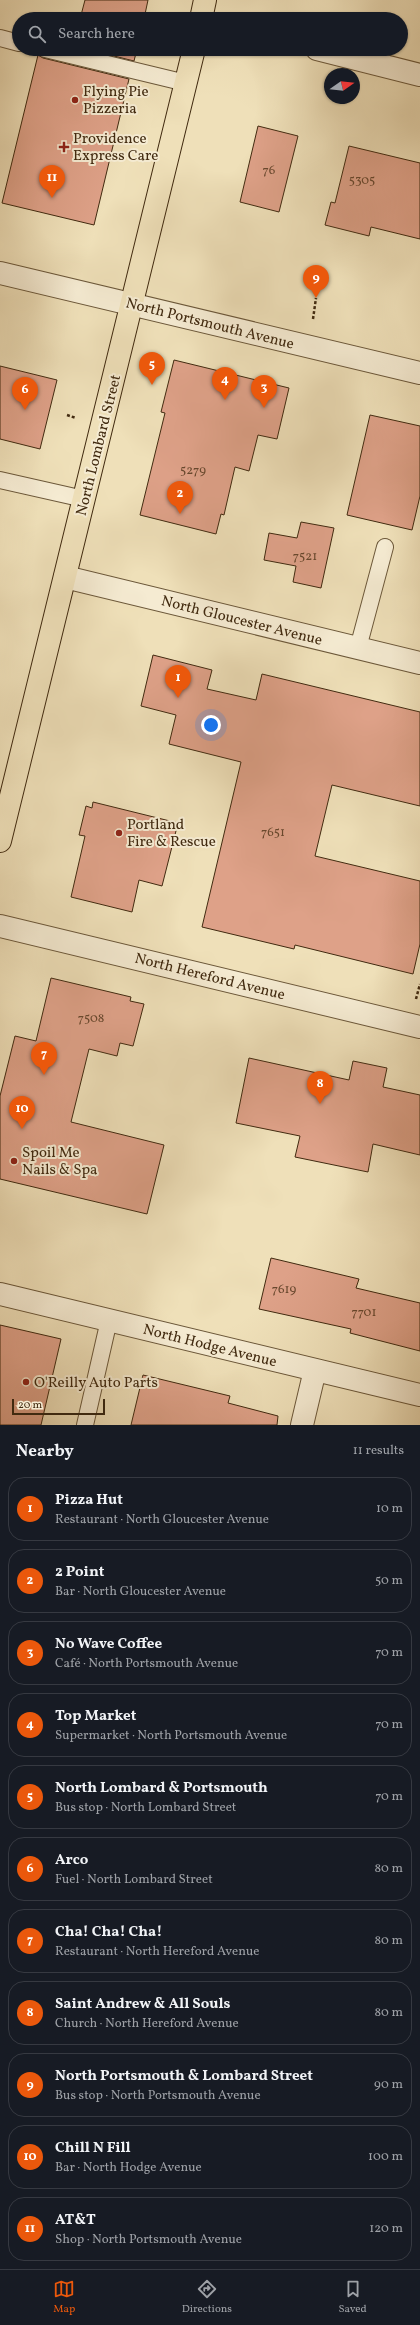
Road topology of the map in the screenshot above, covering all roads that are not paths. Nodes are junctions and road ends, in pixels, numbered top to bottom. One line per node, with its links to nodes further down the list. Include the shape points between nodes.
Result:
1 (205, 0): 2 (main road)
2 (202, 12)
3 (0, 38): 4 (lane)
4 (12, 41)
5 (74, 56): 9 (lane)
6 (192, 56): 9 (main road, North Lombard Street)
7 (346, 56): 8 (street)
8 (420, 74)
9 (186, 83): 11 (main road, North Lombard Street)
10 (0, 273): 11 (street, North Portsmouth Avenue)
11 (132, 304): 12 (street, North Portsmouth Avenue); 14 (main road, North Lombard Street)
12 (420, 373)
13 (0, 480): 14 (lane)
14 (84, 499): 16 (main road, North Lombard Street)
15 (385, 547): 17 (lane)
16 (65, 577): 17 (street, North Gloucester Avenue); 19 (main road, North Lombard Street)
17 (358, 648): 18 (street, North Gloucester Avenue)
18 (420, 663)
19 (1, 834)
20 (0, 926): 21 (street, North Hereford Avenue)
21 (420, 1027)
22 (0, 1294): 23 (street, North Hodge Avenue)
23 (109, 1320): 24 (street, North Hodge Avenue); 26 (lane)
24 (315, 1370): 25 (street, North Hodge Avenue); 27 (street)
25 (420, 1395)
26 (84, 1425)
27 (302, 1425)

